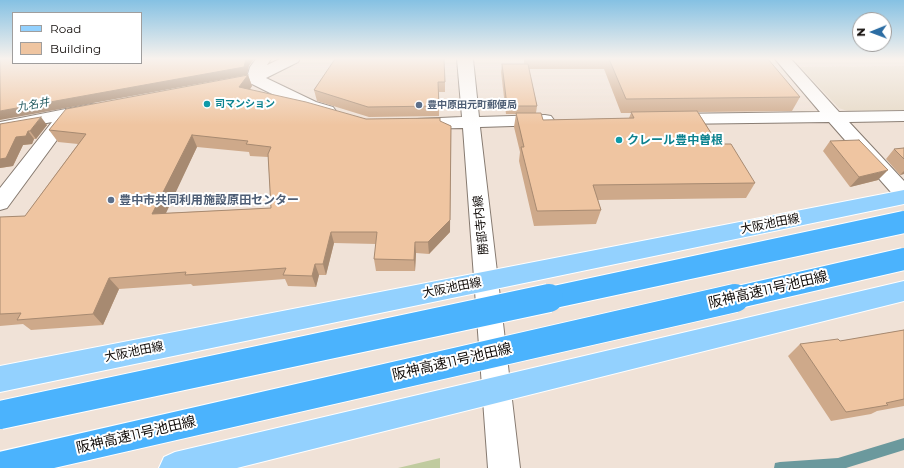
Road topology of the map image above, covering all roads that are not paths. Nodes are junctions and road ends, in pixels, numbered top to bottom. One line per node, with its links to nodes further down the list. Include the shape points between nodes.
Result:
1 (249, 81): 7 (street, via 310,106)
2 (467, 81): 11 (street, 勝部寺内線)
3 (802, 81): 8 (street)
4 (107, 106): 5 (street)
5 (68, 114): 13 (street); 15 (street)
6 (904, 116): 8 (street)
7 (345, 117)
8 (835, 118): 9 (street); 14 (street)
9 (655, 119)
10 (561, 120): 11 (street, via 490,120)
11 (471, 123): 12 (street); 18 (street, 勝部寺内線)
12 (399, 124)
13 (0, 127)
14 (904, 196): 18 (main road, 大阪池田線)
15 (0, 203)
16 (904, 222): 22 (highway, bridge)
17 (904, 259): 23 (highway, 阪神高速11号池田線, bridge)
18 (487, 281): 20 (main road, 大阪池田線); 21 (street, 勝部寺内線)
19 (904, 291): 21 (main road)
20 (0, 380)
21 (497, 391): 24 (main road); 25 (street, 勝部寺内線)
22 (0, 415)
23 (0, 466)
24 (175, 468)
25 (504, 468)

